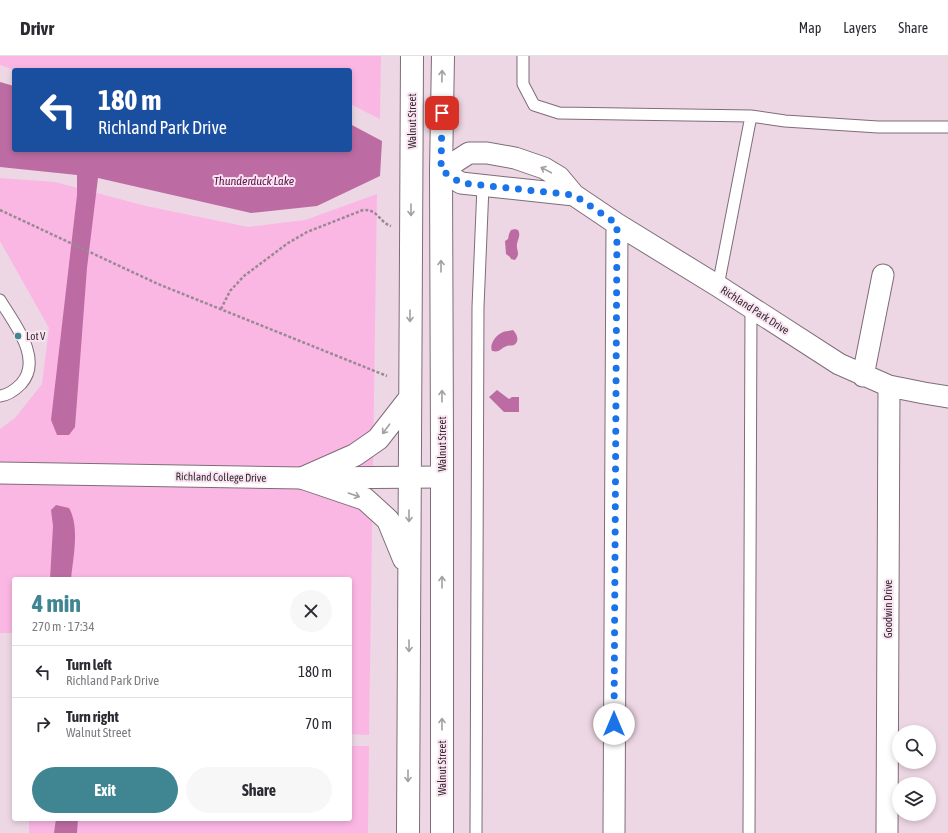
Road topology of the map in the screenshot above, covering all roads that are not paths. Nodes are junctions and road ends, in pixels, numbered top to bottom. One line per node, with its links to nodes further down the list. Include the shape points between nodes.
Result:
1 (412, 56): 6 (main road, Walnut Street)
2 (443, 56): 7 (main road, Walnut Street, one-way to 2)
3 (523, 56): 4 (lane, via 523,84 534,105 559,113)
4 (751, 116): 5 (lane, via 785,121 878,127); 12 (lane)
5 (948, 127)
6 (411, 170): 7 (main road); 19 (main road, Walnut Street, one-way to 19)
7 (441, 170): 8 (street, Richland Park Drive, via 461,183); 9 (street, Richland Park Drive, one-way to 7, via 558,177 544,168 515,158 469,153); 22 (main road, Walnut Street, one-way to 7)
8 (483, 186): 9 (street, Richland Park Drive); 27 (lane, via 478,307)
9 (574, 195): 10 (street, Richland Park Drive)
10 (617, 224): 12 (street, Richland Park Drive); 28 (street)
11 (883, 276): 15 (street)
12 (718, 286): 14 (street, Richland Park Drive)
13 (0, 300): 17 (lane, via 27,348 30,360 23,381 15,390)
14 (751, 307): 15 (street, Richland Park Drive, via 839,364); 29 (lane)
15 (863, 376): 16 (street, Richland Park Drive)
16 (889, 386): 18 (street, Richland Park Drive); 30 (street, Goodwin Drive)
17 (0, 396)
18 (948, 397)
19 (410, 398): 21 (main road, Walnut Street); 23 (main road, one-way to 23, via 378,439 355,456)
20 (0, 473): 23 (street, Richland College Drive)
21 (410, 477): 22 (street, Richland College Drive); 23 (street, Richland College Drive); 24 (main road, Walnut Street, one-way to 24)
22 (442, 477): 26 (main road, Walnut Street, one-way to 22)
23 (303, 478): 24 (main road, one-way to 24, via 365,499 388,520)
24 (409, 574): 25 (main road, Walnut Street, one-way to 25)
25 (408, 833)
26 (442, 833)
27 (476, 833)
28 (614, 833)
29 (749, 833)
30 (887, 833)

